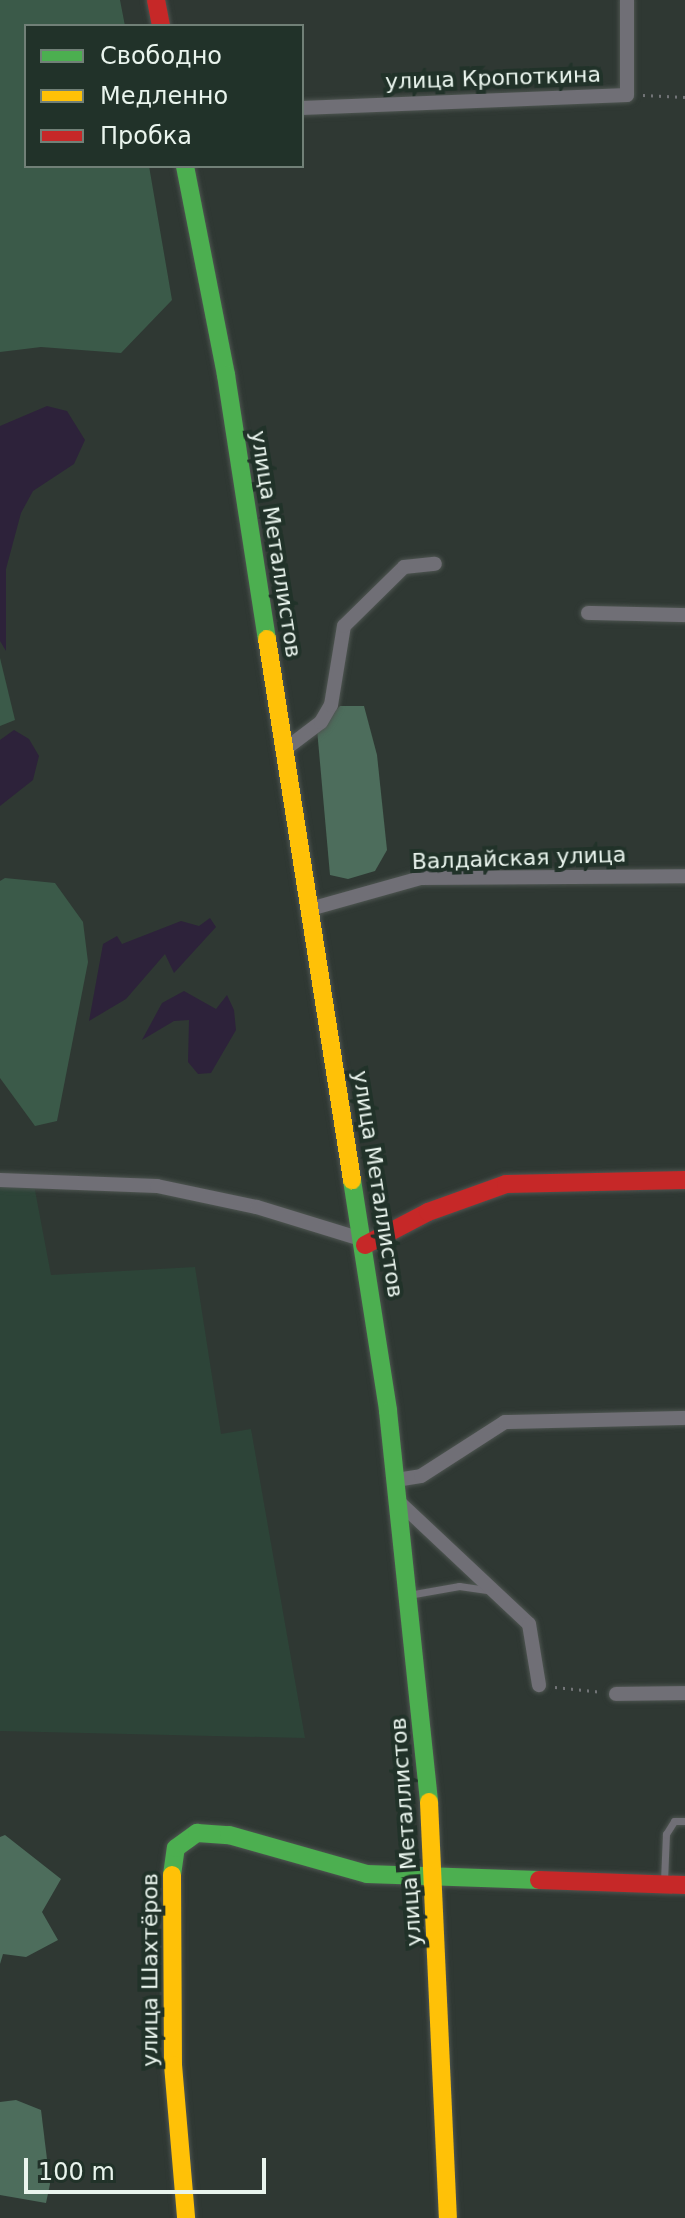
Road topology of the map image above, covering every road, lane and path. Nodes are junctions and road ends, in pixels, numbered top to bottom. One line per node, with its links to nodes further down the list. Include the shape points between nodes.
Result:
1 (156, 0): 3 (main road)
2 (627, 0): 4 (street)
3 (161, 24)
4 (627, 95): 5 (path, улица Кропоткина); 6 (street, улица Кропоткина)
5 (685, 97)
6 (304, 108)
7 (185, 168): 11 (main road, улица Металлистов, via 226,375)
8 (435, 564): 11 (street, via 404,567 356,612 338,646 336,688 326,715)
9 (588, 613): 10 (street)
10 (685, 615)
11 (284, 750): 13 (main road, улица Металлистов)
12 (685, 876): 13 (street, Валдайская улица, via 420,878)
13 (310, 909): 16 (main road, улица Металлистов)
14 (0, 1180): 16 (street, via 157,1186 257,1207)
15 (685, 1180): 16 (main road, via 506,1184 428,1212)
16 (364, 1243): 18 (main road, улица Металлистов)
17 (685, 1418): 18 (street, via 505,1422 421,1476)
18 (396, 1480): 19 (main road, улица Металлистов)
19 (398, 1502): 20 (street); 21 (main road, улица Металлистов)
20 (495, 1590): 21 (lane, via 459,1586); 22 (street, via 529,1624)
21 (409, 1595): 26 (main road, улица Металлистов)
22 (539, 1685): 24 (path)
23 (685, 1693): 24 (street)
24 (616, 1694)
25 (685, 1821): 27 (lane, via 674,1821 666,1834)
26 (435, 1880): 27 (main road); 29 (main road, улица Шахтёров, via 367,1874 229,1835 197,1833 176,1848 171,1881 176,1970 173,2065); 30 (main road, улица Металлистов)
27 (664, 1885): 28 (main road)
28 (685, 1885)
29 (186, 2218)
30 (448, 2218)

